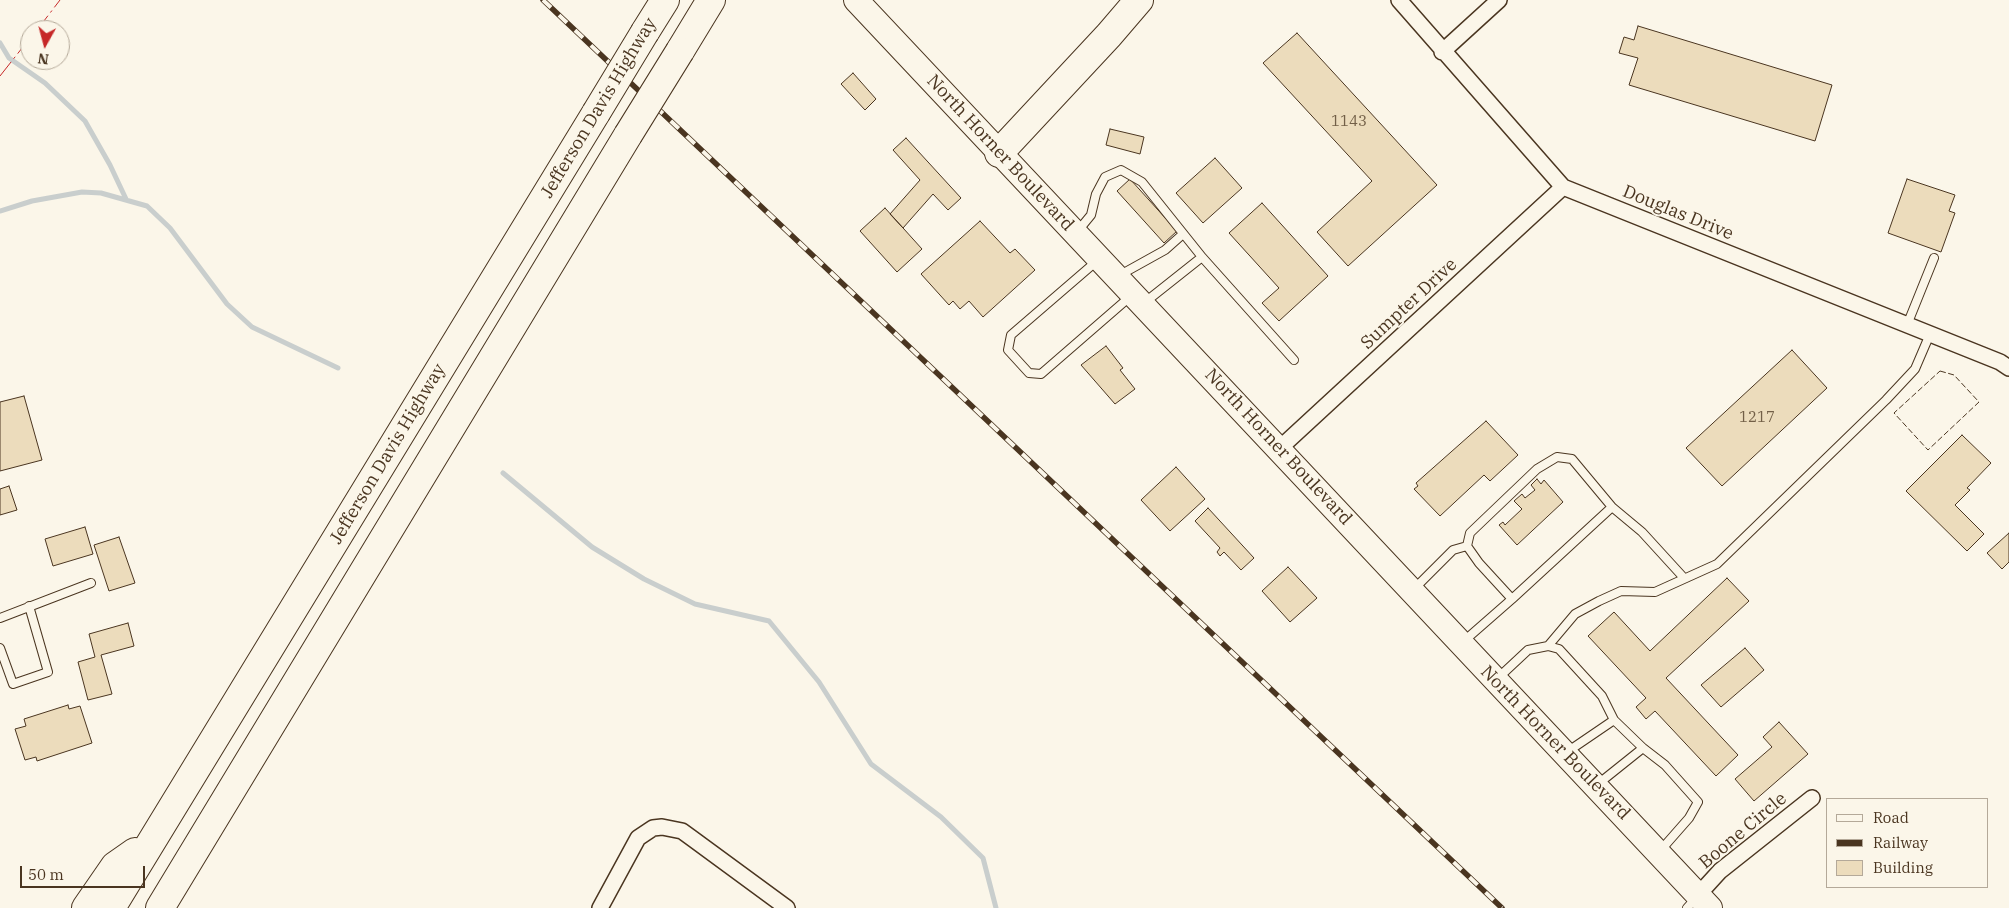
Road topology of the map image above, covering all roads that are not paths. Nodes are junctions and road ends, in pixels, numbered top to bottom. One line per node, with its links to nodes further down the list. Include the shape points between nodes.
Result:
1 (665, 0): 39 (highway, Jefferson Davis Highway, bridge)
2 (711, 0): 44 (highway, bridge)
3 (856, 0): 8 (main road, North Horner Boulevard)
4 (1139, 0): 8 (highway)
5 (1399, 0): 7 (street, Douglas Drive)
6 (1499, 0): 7 (street)
7 (1442, 52): 9 (street, Douglas Drive)
8 (999, 153): 10 (main road, North Horner Boulevard)
9 (1563, 187): 17 (street, Douglas Drive); 21 (street, Sumpter Drive)
10 (1076, 233): 11 (lane, via 1091,216 1096,194 1105,177 1121,170 1142,182); 13 (main road, North Horner Boulevard)
11 (1183, 234): 12 (lane); 15 (lane, via 1165,250)
12 (1202, 257): 16 (lane); 19 (lane)
13 (1100, 258): 15 (main road, North Horner Boulevard); 16 (lane, via 1011,335 1008,350 1028,373 1041,374)
14 (1934, 258): 17 (lane)
15 (1117, 276): 16 (main road, North Horner Boulevard)
16 (1138, 299): 21 (main road, North Horner Boulevard)
17 (1908, 325): 18 (street, Douglas Drive)
18 (1930, 334): 20 (street, Douglas Drive); 24 (lane, via 1915,368 1863,424 1717,564)
19 (1294, 360)
20 (2009, 368)
21 (1280, 448): 26 (main road, North Horner Boulevard)
22 (1612, 507): 23 (lane, via 1572,460 1557,457 1537,470 1470,533); 24 (lane, via 1642,532); 27 (lane)
23 (1467, 546): 26 (lane, via 1453,550); 27 (lane)
24 (1684, 578): 31 (lane, via 1655,592 1621,592 1599,601 1574,614)
25 (91, 583): 28 (lane)
26 (1412, 591): 30 (main road, North Horner Boulevard)
27 (1512, 598): 30 (lane)
28 (29, 606): 29 (lane); 32 (lane, via 48,672 13,684)
29 (0, 618)
30 (1461, 644): 33 (main road, North Horner Boulevard)
31 (1548, 646): 33 (lane, via 1528,650); 34 (lane, via 1559,649 1602,696)
32 (0, 648)
33 (1495, 681): 36 (main road, North Horner Boulevard)
34 (1614, 720): 35 (lane); 36 (lane)
35 (1643, 748): 37 (lane); 40 (lane, via 1664,765 1698,802 1689,818)
36 (1564, 753): 37 (main road, North Horner Boulevard)
37 (1596, 786): 40 (main road, North Horner Boulevard)
38 (1812, 798): 41 (street, Boone Circle, via 1720,871)
39 (152, 840): 42 (highway, via 115,866); 43 (highway, Jefferson Davis Highway)
40 (1659, 852): 41 (main road, North Horner Boulevard)
41 (1703, 905)
42 (86, 908)
43 (111, 908)
44 (160, 908)
45 (600, 908): 46 (street, via 638,838 653,828 662,827 682,831)
46 (787, 908)

